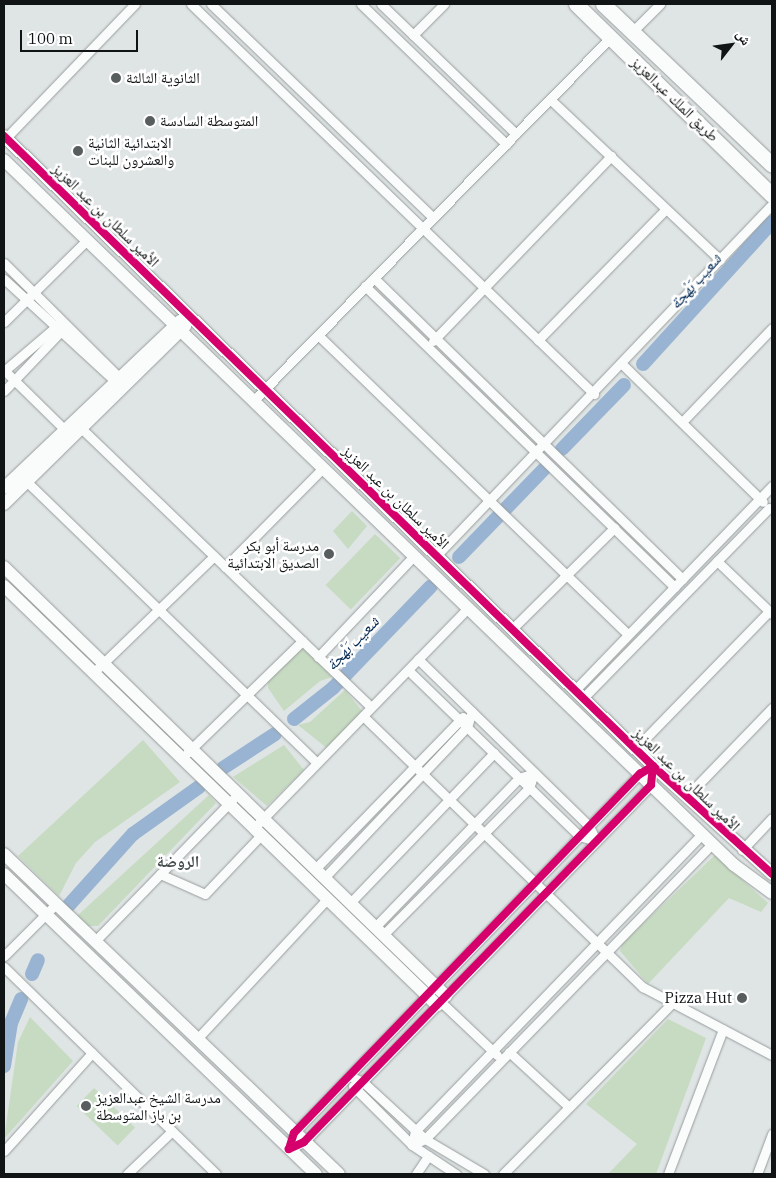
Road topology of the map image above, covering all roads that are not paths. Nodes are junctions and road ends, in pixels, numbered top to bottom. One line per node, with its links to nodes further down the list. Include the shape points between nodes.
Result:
1 (135, 4): 15 (street)
2 (191, 4): 24 (street)
3 (211, 4): 23 (street)
4 (362, 4): 16 (street)
5 (381, 4): 11 (street)
6 (444, 4): 11 (street)
7 (576, 4): 12 (highway, طريق الملك عبدالعزيز)
8 (603, 4): 10 (highway, طريق الملك عبدالعزيز)
9 (660, 4): 10 (street)
10 (632, 32): 19 (highway, طريق الملك عبدالعزيز)
11 (413, 35): 14 (street)
12 (611, 37): 13 (street); 20 (highway, طريق الملك عبدالعزيز)
13 (550, 99): 14 (street); 17 (street)
14 (516, 134): 16 (street)
15 (4, 140): 34 (street, الأمير سلطان بن عبد العزيز)
16 (506, 144): 23 (street)
17 (610, 156): 22 (street); 31 (street)
18 (4, 160): 25 (street, الأمير سلطان بن عبد العزيز)
19 (772, 165)
20 (772, 195)
21 (772, 205): 26 (street)
22 (666, 209): 26 (street); 43 (street)
23 (433, 218): 24 (street)
24 (424, 228): 29 (street); 31 (street)
25 (87, 240): 32 (street); 38 (street, الأمير سلطان بن عبد العزيز)
26 (720, 260): 45 (street)
27 (4, 263): 32 (street)
28 (4, 278): 33 (street)
29 (374, 278): 30 (street); 42 (street)
30 (366, 286): 41 (street); 44 (street)
31 (484, 287): 42 (street); 43 (street)
32 (35, 293): 33 (street); 36 (street)
33 (26, 300): 35 (street); 37 (street)
34 (191, 315): 38 (street); 49 (street, الأمير سلطان بن عبد العزيز)
35 (4, 322)
36 (64, 323): 37 (street); 40 (street); 48 (street)
37 (54, 326): 40 (street); 46 (street)
38 (178, 328): 48 (street); 52 (street, الأمير سلطان بن عبد العزيز)
39 (772, 328): 53 (street)
40 (61, 334): 47 (street); 48 (street)
41 (318, 335): 49 (street); 64 (street)
42 (435, 338): 44 (street); 56 (street)
43 (538, 340): 51 (street)
44 (427, 346): 57 (street)
45 (622, 364): 51 (street); 53 (street)
46 (4, 370): 47 (street)
47 (15, 380): 50 (street); 55 (street)
48 (119, 381): 54 (street); 55 (street)
49 (266, 388): 52 (street); 69 (street, الأمير سلطان بن عبد العزيز)
50 (4, 391)
51 (594, 394): 56 (street)
52 (253, 400): 58 (street, الأمير سلطان بن عبد العزيز)
53 (682, 422): 62 (street)
54 (82, 428): 59 (street); 67 (street)
55 (64, 429): 59 (street)
56 (545, 445): 57 (street); 74 (street)
57 (537, 453): 64 (street); 66 (street)
58 (323, 468): 68 (street, الأمير سلطان بن عبد العزيز); 71 (street)
59 (22, 478): 61 (street); 63 (street); 78 (street)
60 (772, 486): 62 (street)
61 (4, 488)
62 (760, 499): 65 (street); 74 (street)
63 (4, 504)
64 (493, 504): 69 (street); 73 (street)
65 (771, 509): 70 (street)
66 (614, 528): 73 (street); 76 (street)
67 (214, 556): 71 (street); 78 (street)
68 (414, 556): 77 (street, الأمير سلطان بن عبد العزيز); 83 (street)
69 (436, 556): 80 (street, الأمير سلطان بن عبد العزيز)
70 (717, 561): 79 (street); 88 (street)
71 (225, 567): 82 (street)
72 (4, 568): 85 (street)
73 (566, 575): 80 (street); 81 (street)
74 (682, 579): 76 (street)
75 (4, 586): 87 (street)
76 (675, 587): 81 (street)
77 (468, 608): 84 (street); 104 (street, الأمير سلطان بن عبد العزيز)
78 (158, 610): 85 (street); 89 (street)
79 (770, 613): 96 (street)
80 (512, 629): 88 (street, الأمير سلطان بن عبد العزيز)
81 (628, 634): 88 (street)
82 (302, 641): 83 (street); 89 (street)
83 (318, 656): 90 (street)
84 (418, 660): 86 (street); 92 (street)
85 (103, 664): 87 (street); 98 (street)
86 (408, 670): 90 (street); 94 (street)
87 (93, 673): 98 (street)
88 (579, 694): 96 (street, الأمير سلطان بن عبد العزيز)
89 (246, 696): 98 (street); 99 (street)
90 (371, 708): 93 (street)
91 (772, 708): 108 (street)
92 (472, 712): 94 (street); 95 (street); 102 (street)
93 (363, 716): 99 (street); 100 (street)
94 (459, 719): 95 (street); 100 (street)
95 (467, 727): 97 (street); 103 (street)
96 (636, 748): 101 (street, الأمير سلطان بن عبد العزيز)
97 (494, 753): 105 (street); 110 (street)
98 (186, 754): 109 (street)
99 (316, 763): 114 (street)
100 (414, 766): 103 (street); 124 (street)
101 (653, 766): 104 (street); 106 (street); 108 (street, الأمير سلطان بن عبد العزيز)
102 (534, 773): 105 (street); 107 (street); 113 (street)
103 (423, 774): 110 (street); 124 (street)
104 (640, 774): 106 (street, الأمير سلطان بن عبد العزيز); 113 (street)
105 (519, 778): 107 (street); 112 (street)
106 (651, 785): 116 (street, الأمير سلطان بن عبد العزيز); 118 (street)
107 (529, 788): 115 (street); 117 (street)
108 (686, 797): 120 (street, الأمير سلطان بن عبد العزيز)
109 (233, 799): 114 (street); 123 (street)
110 (449, 800): 112 (street); 130 (street)
111 (772, 818): 120 (street)
112 (475, 824): 115 (street); 133 (street)
113 (589, 826): 117 (street); 118 (street)
114 (259, 827): 123 (street, via 205,894); 124 (street); 129 (street)
115 (484, 833): 126 (street); 133 (street)
116 (702, 834): 119 (street, الأمير سلطان بن عبد العزيز); 134 (street)
117 (579, 836): 118 (street); 126 (street)
118 (596, 841): 127 (street)
119 (712, 844): 128 (street, الأمير سلطان بن عبد العزيز); 136 (street)
120 (742, 850): 125 (street, الأمير سلطان بن عبد العزيز)
121 (4, 854): 131 (street)
122 (4, 874): 132 (street)
123 (160, 874): 135 (street)
124 (319, 874): 130 (street)
125 (772, 874)
126 (535, 882): 127 (street); 139 (street)
127 (546, 892): 134 (street); 140 (street)
128 (772, 893)
129 (328, 899): 139 (street); 143 (street)
130 (350, 903): 133 (street)
131 (56, 904): 132 (street); 135 (street)
132 (46, 914): 137 (street); 160 (street)
133 (379, 931): 139 (street)
134 (600, 941): 136 (street); 144 (street)
135 (95, 942): 143 (street)
136 (609, 950): 141 (street, via 642,987); 146 (street)
137 (4, 956)
138 (4, 966): 145 (street)
139 (431, 990): 140 (street); 149 (street)
140 (441, 1001): 144 (street); 150 (street)
141 (672, 1003): 142 (street); 152 (street)
142 (723, 1029): 147 (street); 171 (street)
143 (197, 1039): 155 (street)
144 (492, 1051): 148 (street); 154 (street)
145 (92, 1052): 153 (street); 161 (street)
146 (509, 1052): 148 (street); 152 (street)
147 (772, 1055)
148 (502, 1060): 157 (street)
149 (350, 1076): 150 (street); 151 (street); 155 (street)
150 (363, 1082): 151 (street); 154 (street)
151 (355, 1090): 158 (street); 159 (street)
152 (569, 1107): 170 (street)
153 (172, 1131): 163 (street); 164 (street)
154 (415, 1131): 157 (street); 159 (street)
155 (294, 1133): 158 (street); 160 (street)
156 (772, 1134): 172 (street)
157 (425, 1139): 159 (street); 169 (street)
158 (304, 1142): 160 (street); 166 (street)
159 (412, 1145): 162 (street)
160 (289, 1149): 165 (street)
161 (4, 1151)
162 (428, 1156): 167 (street); 168 (street)
163 (127, 1174)
164 (216, 1174)
165 (316, 1174)
166 (339, 1174)
167 (416, 1174)
168 (456, 1174)
169 (484, 1174)
170 (503, 1174)
171 (668, 1174)
172 (757, 1174)

